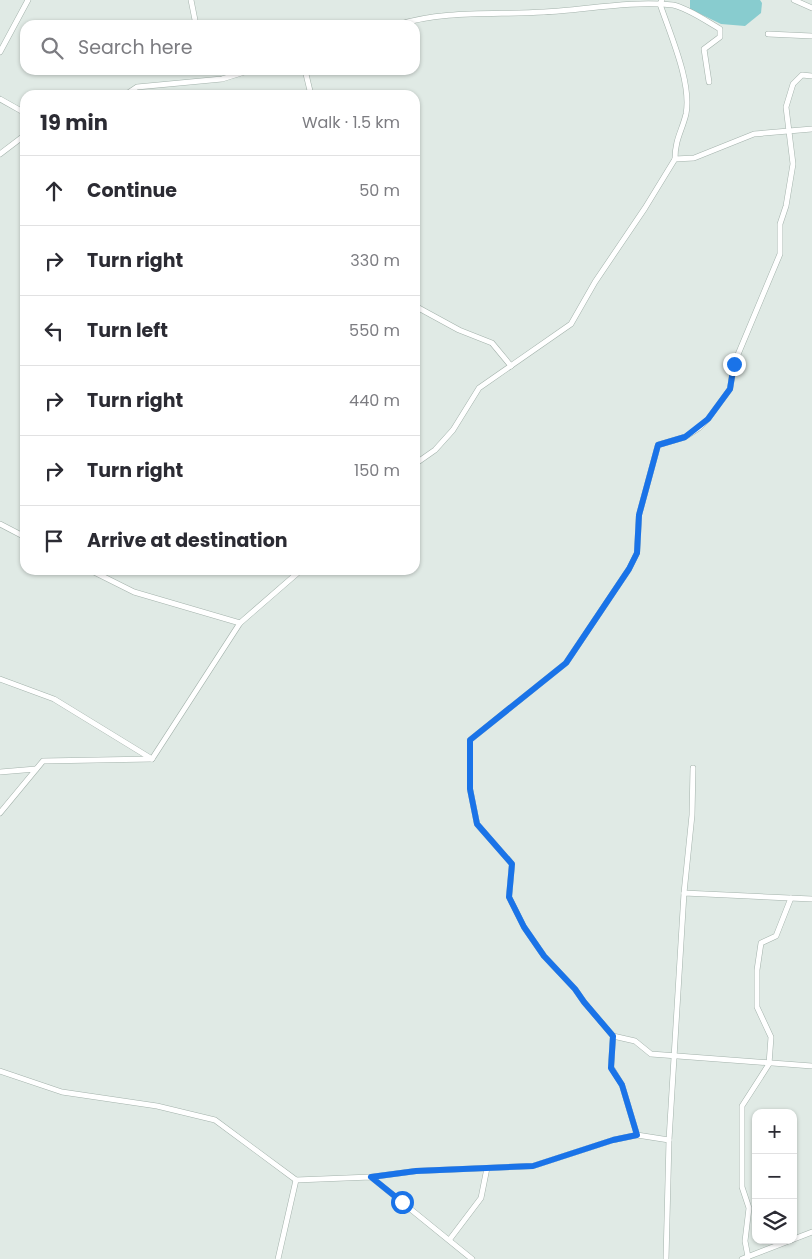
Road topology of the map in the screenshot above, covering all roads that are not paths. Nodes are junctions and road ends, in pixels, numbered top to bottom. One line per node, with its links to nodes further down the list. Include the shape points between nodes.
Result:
1 (28, 0): 11 (street)
2 (191, 0): 7 (street)
3 (794, 0): 6 (street)
4 (661, 2): 5 (street); 15 (street, via 675,5 720,29 717,42 704,49); 24 (street, via 687,101 686,114 675,143)
5 (614, 3): 8 (street, via 545,12 461,14)
6 (812, 8)
7 (195, 20)
8 (418, 20)
9 (768, 34): 10 (street)
10 (812, 36)
11 (0, 52)
12 (235, 75): 16 (street)
13 (306, 75): 17 (street)
14 (812, 76): 20 (street, via 802,75 793,84 786,107)
15 (709, 82)
16 (132, 90)
17 (310, 90)
18 (0, 99): 19 (street)
19 (20, 110)
20 (788, 129): 21 (street); 24 (street, via 754,134 694,158); 42 (street, via 793,164 780,224 780,254 734,364 730,389 699,428 685,437 658,445 639,515 637,553 573,656 470,740 470,789 477,824 512,864 509,897 544,956 570,982)
21 (812, 129)
22 (20, 139): 23 (street)
23 (0, 154)
24 (674, 159): 26 (street, via 571,324)
25 (420, 309): 26 (street, via 492,343)
26 (511, 366): 27 (street, via 479,388 453,430)
27 (420, 460)
28 (0, 524): 29 (street)
29 (20, 534)
30 (100, 575): 32 (street, via 134,592)
31 (295, 575): 32 (street)
32 (240, 623): 34 (street)
33 (0, 679): 34 (street, via 54,699)
34 (152, 759): 36 (street, via 43,762)
35 (693, 768): 39 (street)
36 (37, 769): 37 (street); 38 (street)
37 (0, 772)
38 (0, 813)
39 (684, 893): 40 (street); 43 (street)
40 (790, 898): 41 (street); 44 (street, via 776,936 762,943 757,970 757,1007 771,1037)
41 (812, 899)
42 (613, 1036): 43 (street, via 635,1041 651,1054); 47 (street, via 611,1068 622,1085)
43 (675, 1057): 44 (street); 48 (street)
44 (769, 1064): 45 (street); 54 (street, via 742,1106 742,1187 749,1208)
45 (812, 1066)
46 (0, 1071): 51 (street, via 62,1092 157,1106 215,1120)
47 (637, 1135): 48 (street); 49 (street, via 533,1166)
48 (669, 1140): 57 (street)
49 (487, 1168): 50 (street, via 416,1171); 53 (street, via 481,1198)
50 (371, 1177): 51 (street); 53 (street)
51 (296, 1180): 55 (street)
52 (812, 1232): 54 (street)
53 (450, 1239): 56 (street)
54 (745, 1258)
55 (278, 1259)
56 (472, 1259)
57 (666, 1259)

